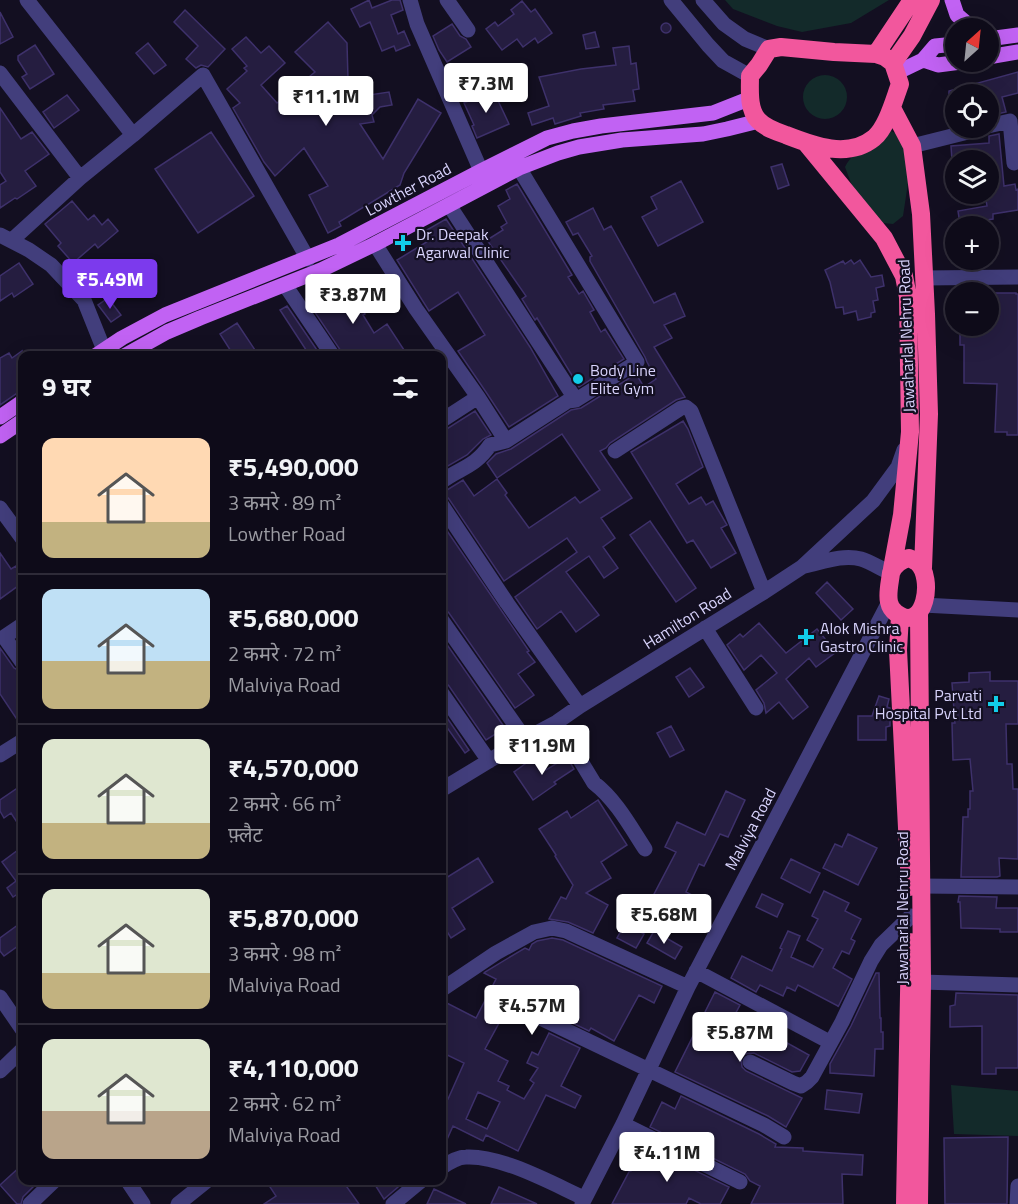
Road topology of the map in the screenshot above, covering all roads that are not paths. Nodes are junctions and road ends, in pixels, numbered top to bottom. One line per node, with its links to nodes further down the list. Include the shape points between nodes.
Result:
1 (27, 0): 27 (street)
2 (410, 0): 33 (street)
3 (447, 0): 10 (street)
4 (671, 0): 22 (street, via 723,61)
5 (703, 0): 14 (street, via 724,24)
6 (912, 0): 16 (highway)
7 (931, 0): 20 (highway)
8 (952, 0): 9 (main road)
9 (960, 18)
10 (468, 30)
11 (1018, 35): 12 (main road)
12 (999, 38)
13 (945, 45): 18 (main road, via 935,46)
14 (769, 50): 16 (highway, via 781,47); 22 (highway)
15 (1018, 52): 17 (main road)
16 (876, 54): 20 (highway, via 885,57)
17 (999, 55)
18 (923, 60): 19 (main road); 20 (main road)
19 (945, 64)
20 (894, 68): 24 (highway, via 900,84)
21 (0, 73): 34 (street)
22 (750, 76): 23 (highway)
23 (750, 98): 25 (highway); 33 (main road, Lowther Road, via 713,113 601,126 547,138)
24 (892, 108): 29 (highway, via 875,137 864,144 834,150); 30 (highway, Jawaharlal Nehru Road)
25 (759, 121): 29 (highway); 32 (main road, Lowther Road, via 703,134 579,147)
26 (999, 124): 31 (street, via 1010,121)
27 (133, 135): 34 (street); 38 (street, via 203,75)
28 (945, 138): 30 (street)
29 (806, 143): 54 (highway, Jawaharlal Nehru Road, via 884,238 904,276 908,297)
30 (912, 146): 40 (highway, Jawaharlal Nehru Road)
31 (1014, 163)
32 (519, 168): 35 (main road, Lowther Road); 49 (street, via 637,362)
33 (481, 171): 38 (main road, Lowther Road)
34 (80, 178): 36 (street)
35 (449, 205): 37 (main road, Lowther Road); 49 (street)
36 (6, 238): 42 (street, via 51,265 84,300)
37 (375, 244): 41 (main road, Lowther Road); 46 (street)
38 (308, 259): 43 (main road, Lowther Road, via 165,315)
39 (1018, 277): 40 (street)
40 (925, 279): 63 (highway, Jawaharlal Nehru Road, via 929,414)
41 (285, 285): 44 (main road, Lowther Road, via 167,332); 45 (street)
42 (99, 351)
43 (101, 351)
44 (133, 351)
45 (330, 351)
46 (445, 351)
47 (446, 352): 48 (street)
48 (478, 398): 52 (street); 56 (street)
49 (576, 400): 56 (street, via 568,401)
50 (18, 405): 51 (main road)
51 (0, 417)
52 (446, 418)
53 (18, 424): 55 (main road)
54 (910, 432): 62 (street, Hamilton Road, via 898,467 873,501); 64 (highway, Jawaharlal Nehru Road)
55 (0, 436)
56 (506, 441): 58 (street, via 490,445 476,462)
57 (615, 451): 65 (street, via 681,408 691,411)
58 (446, 478)
59 (0, 508): 61 (street)
60 (446, 512): 75 (street)
61 (18, 533)
62 (802, 567): 64 (street, via 855,558); 65 (street, Hamilton Road)
63 (923, 568): 64 (highway, via 909,558 901,560); 67 (highway, Jawaharlal Nehru Road, via 926,581)
64 (892, 571): 66 (highway, Jawaharlal Nehru Road)
65 (764, 592): 71 (street, Hamilton Road)
66 (894, 609): 67 (highway, via 907,619); 86 (highway, Jawaharlal Nehru Road); 87 (street, Malviya Road)
67 (921, 609): 68 (street); 84 (highway, Jawaharlal Nehru Road)
68 (1018, 610)
69 (446, 626): 78 (street)
70 (18, 628): 72 (street)
71 (705, 628): 75 (street, Hamilton Road); 76 (street)
72 (2, 634): 73 (street)
73 (18, 656)
74 (446, 699): 81 (street)
75 (580, 706): 77 (street, Hamilton Road)
76 (756, 708)
77 (557, 722): 78 (street, Hamilton Road); 83 (street, via 594,783 619,809)
78 (525, 739): 81 (street, Hamilton Road)
79 (18, 744): 80 (street)
80 (0, 755)
81 (489, 761): 82 (street, Hamilton Road)
82 (446, 787)
83 (645, 849)
84 (921, 886): 85 (street); 88 (highway, Jawaharlal Nehru Road)
85 (1018, 887)
86 (911, 916): 97 (street, via 881,945 807,1082 801,1086); 116 (highway, Jawaharlal Nehru Road)
87 (696, 971): 91 (street, Malviya Road); 95 (street)
88 (922, 982): 89 (street); 117 (highway, Jawaharlal Nehru Road)
89 (1018, 985)
90 (446, 987): 91 (street, via 496,953 534,932 552,928)
91 (688, 987): 98 (street, Malviya Road)
92 (0, 997): 94 (street)
93 (532, 1014): 98 (street)
94 (18, 1023)
95 (824, 1039)
96 (18, 1054): 99 (street)
97 (750, 1062)
98 (649, 1069): 100 (street, Malviya Road); 101 (street)
99 (0, 1071)
100 (623, 1124): 105 (street); 111 (street, Malviya Road)
101 (784, 1137)
102 (446, 1156): 103 (street)
103 (457, 1160): 104 (street); 111 (street, via 465,1156 506,1164)
104 (446, 1166)
105 (740, 1182)
106 (51, 1185): 113 (street)
107 (130, 1185): 112 (street)
108 (202, 1185): 114 (street)
109 (416, 1185): 115 (street)
110 (1018, 1186): 118 (street)
111 (583, 1201)
112 (139, 1202)
113 (30, 1204)
114 (178, 1204)
115 (393, 1204)
116 (905, 1204)
117 (919, 1204)
118 (1017, 1204)

